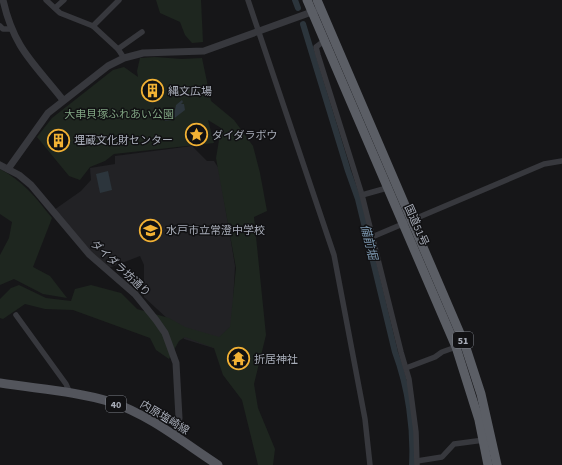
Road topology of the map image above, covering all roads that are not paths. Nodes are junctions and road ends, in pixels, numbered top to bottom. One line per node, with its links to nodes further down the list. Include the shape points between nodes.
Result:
1 (3, 0): 11 (street)
2 (46, 0): 8 (street)
3 (64, 0): 8 (street)
4 (119, 0): 10 (street)
5 (248, 0): 13 (street)
6 (308, 0): 7 (highway, 国道51号 / 51)
7 (316, 7): 13 (street); 14 (highway, 国道51号 / 51); 23 (highway, 国道51号 / 51)
8 (55, 8): 10 (street)
9 (0, 26): 11 (street)
10 (93, 26): 15 (street)
11 (11, 29): 17 (street, via 30,62)
12 (142, 32): 15 (street)
13 (258, 32): 16 (street, via 204,51 143,53); 34 (street, via 334,255 364,412)
14 (324, 41): 21 (highway, 国道51号 / 51); 22 (street, via 316,46 318,55)
15 (118, 49): 16 (street)
16 (124, 58): 17 (street, via 108,66)
17 (63, 100): 20 (street, via 43,118)
18 (562, 161): 23 (street, via 544,164)
19 (0, 166): 20 (street, ダイダラ坊通り)
20 (8, 169): 30 (street, ダイダラ坊通り, via 31,185 89,254 135,294 160,327 176,363 179,418)
21 (387, 188): 22 (street); 23 (highway, 国道51号 / 51)
22 (362, 195): 24 (street)
23 (407, 223): 24 (street); 26 (highway, 国道51号 / 51); 36 (highway, 国道51号 / 51, via 465,345 481,394)
24 (372, 237): 27 (street)
25 (16, 315): 29 (street, via 66,384)
26 (456, 348): 27 (street); 31 (highway, 国道51号 / 51, via 473,396)
27 (406, 368): 32 (street, via 416,432)
28 (0, 383): 29 (main road, 内原塩崎線 / 40)
29 (70, 394): 30 (main road, 内原塩崎線 / 40, via 126,408)
30 (175, 437): 33 (main road, 内原塩崎線 / 40)
31 (484, 440): 32 (street, via 454,444 442,457); 35 (highway, 国道51号 / 51)
32 (417, 463)
33 (218, 465)
34 (370, 465)
35 (488, 465)
36 (497, 465)

